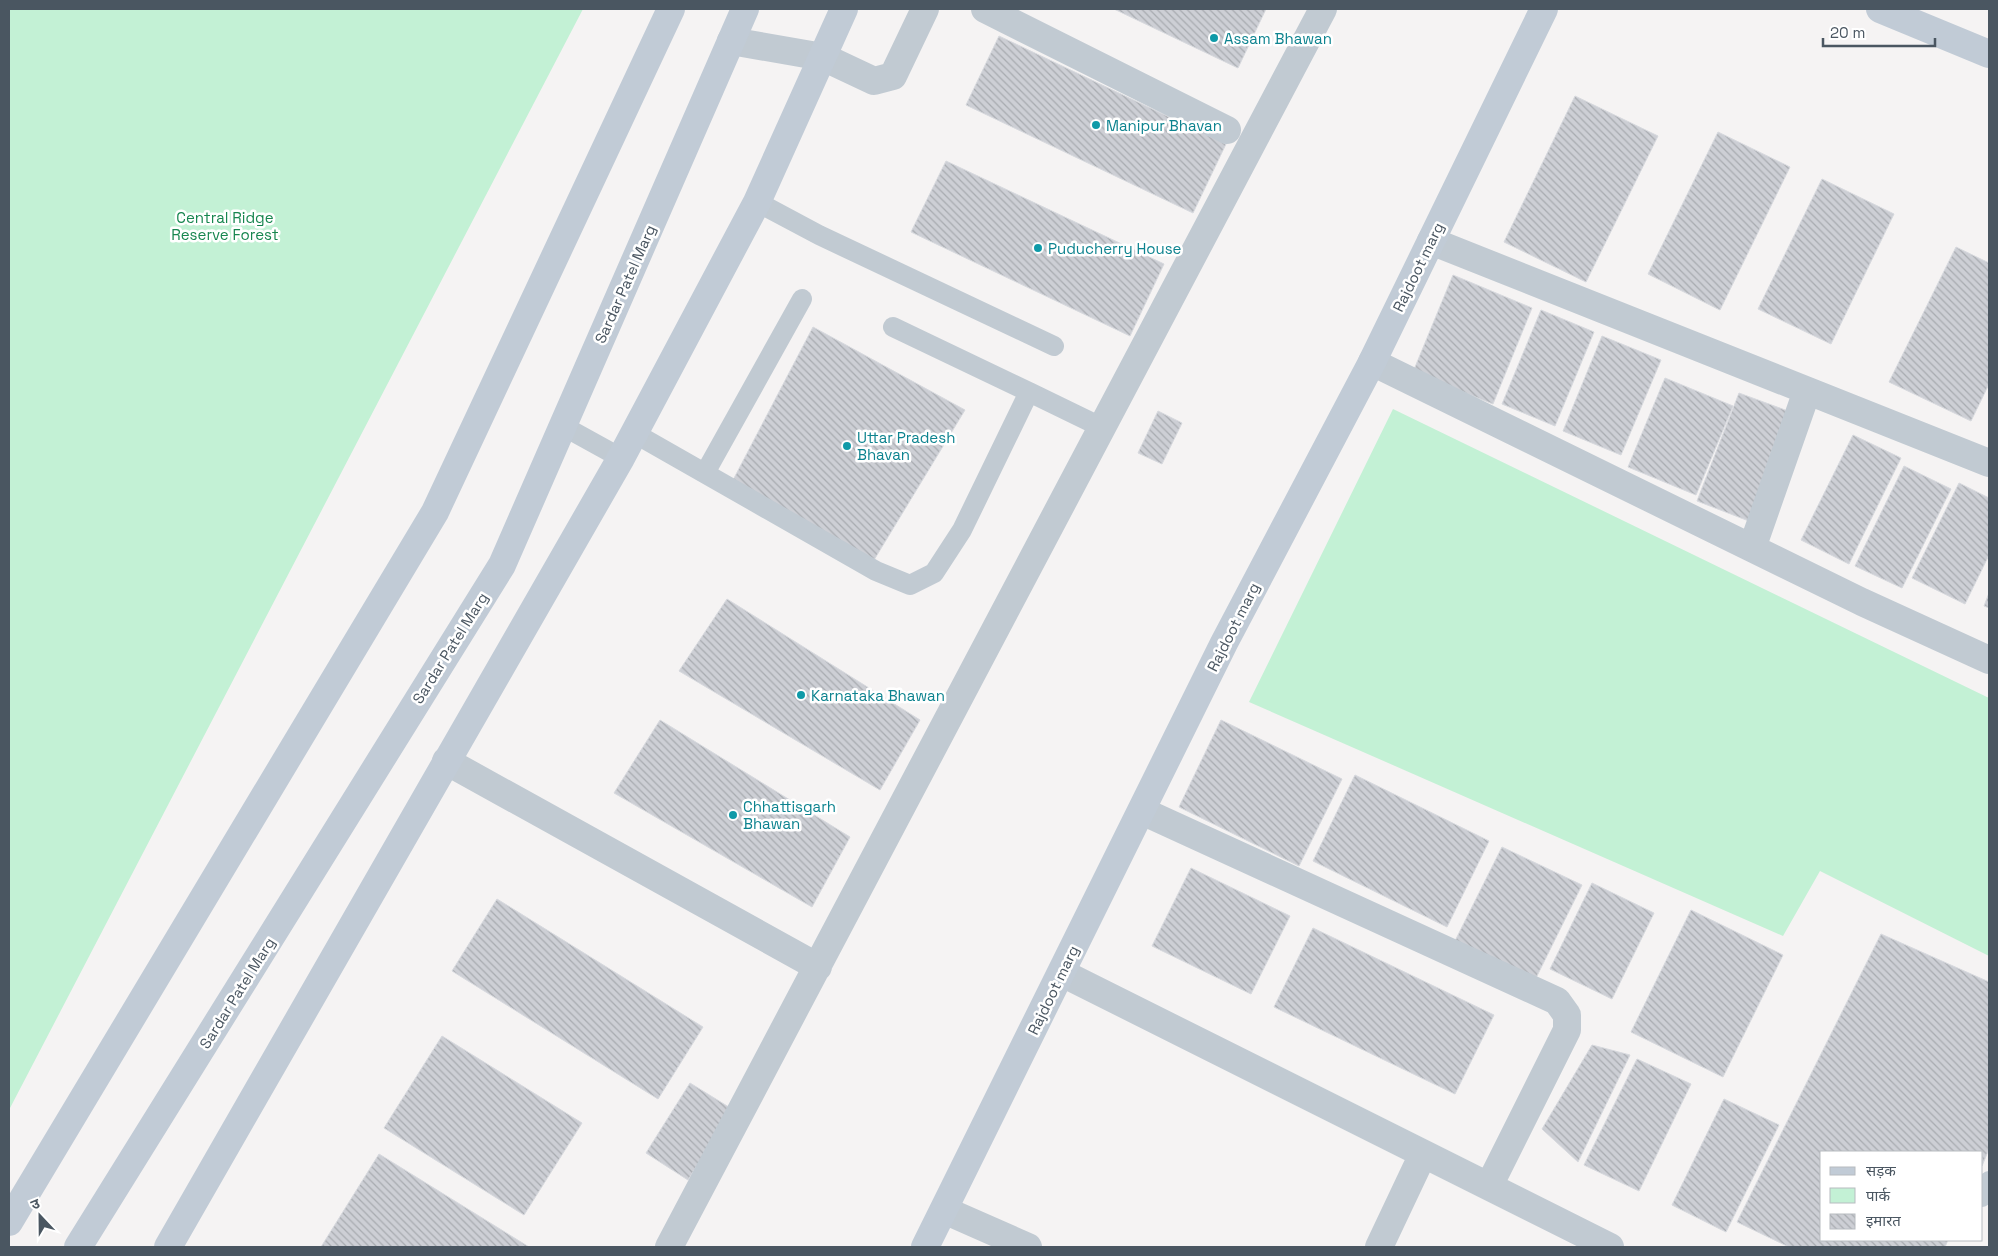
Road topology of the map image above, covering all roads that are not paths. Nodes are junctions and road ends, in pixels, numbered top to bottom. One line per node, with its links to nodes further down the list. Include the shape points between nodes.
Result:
1 (671, 9): 38 (street, via 435,512)
2 (745, 9): 9 (street, Sardar Patel Marg)
3 (844, 9): 11 (street)
4 (925, 9): 11 (street, via 894,76 874,81)
5 (985, 9): 12 (street)
6 (1323, 9): 22 (street)
7 (1544, 9): 14 (street, Rajdoot marg)
8 (1880, 9): 10 (street)
9 (731, 41): 11 (street); 21 (street, Sardar Patel Marg)
10 (1989, 54)
11 (823, 57): 13 (street)
12 (1227, 130)
13 (757, 202): 17 (lane, via 819,235); 23 (street)
14 (1431, 241): 18 (street, Rajdoot marg); 19 (street)
15 (802, 299): 26 (lane)
16 (893, 327): 20 (lane)
17 (1054, 346)
18 (1372, 362): 27 (street); 30 (street, Rajdoot marg, via 1224,643)
19 (1807, 391): 25 (street); 27 (street)
20 (1029, 392): 22 (lane); 26 (lane, via 962,530 934,573 910,585 876,571)
21 (563, 426): 24 (lane); 39 (street, Sardar Patel Marg, via 502,565)
22 (1101, 427): 31 (street)
23 (634, 433): 24 (street); 26 (lane)
24 (621, 458): 29 (street)
25 (1989, 463)
26 (705, 473)
27 (1752, 548): 28 (street)
28 (1989, 660)
29 (446, 761): 31 (street); 40 (street)
30 (1142, 811): 32 (street, Rajdoot marg); 35 (street, via 1557,1001 1567,1016 1567,1030)
31 (818, 967): 41 (street)
32 (1062, 973): 33 (street); 37 (street, Rajdoot marg)
33 (1423, 1154): 35 (street); 44 (street)
34 (1989, 1181): 36 (lane)
35 (1489, 1186): 45 (street)
36 (1983, 1195)
37 (944, 1210): 42 (street, Rajdoot marg); 43 (street)
38 (9, 1222)
39 (78, 1247)
40 (168, 1247)
41 (669, 1247)
42 (925, 1247)
43 (1028, 1247)
44 (1380, 1247)
45 (1610, 1247)

